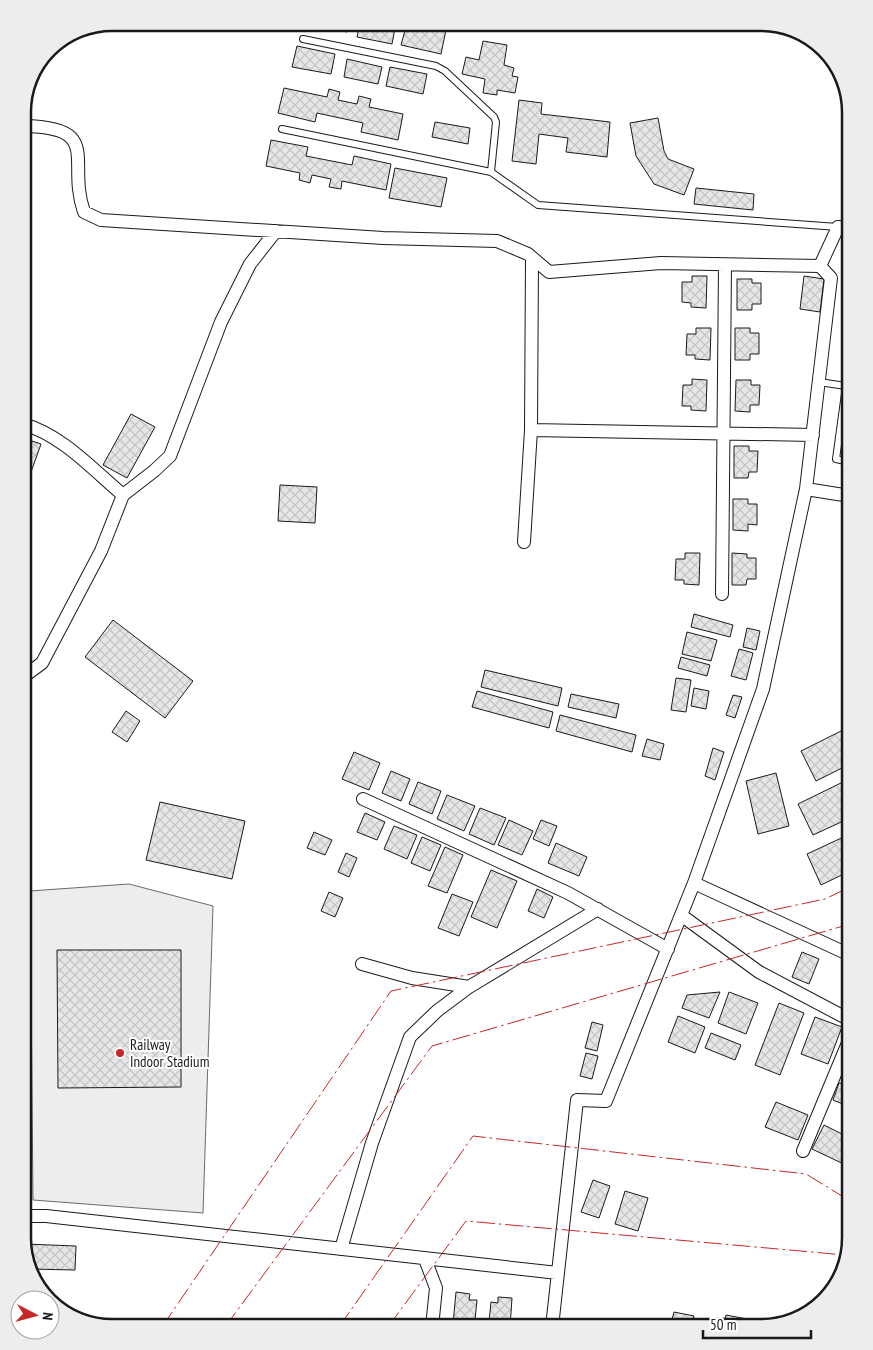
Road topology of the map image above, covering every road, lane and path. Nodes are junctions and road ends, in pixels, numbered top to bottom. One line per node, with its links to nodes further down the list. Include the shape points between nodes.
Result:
1 (303, 39): 4 (lane, via 436,66 445,71 494,117)
2 (31, 126): 7 (street, via 51,127 68,134 79,150 78,195 84,212 101,220)
3 (282, 129): 4 (lane)
4 (491, 172): 5 (lane, via 538,204)
5 (842, 227)
6 (842, 230): 10 (street)
7 (276, 231): 8 (street, via 497,241); 20 (street, via 250,264 221,322 170,456)
8 (532, 258): 9 (street, via 549,272 661,263); 15 (street)
9 (726, 264): 10 (street); 16 (street)
10 (820, 266): 11 (street, via 831,278)
11 (819, 382): 12 (lane); 17 (street)
12 (842, 385)
13 (842, 415): 18 (lane, via 836,459)
14 (31, 426): 20 (street, via 64,444)
15 (531, 430): 16 (street); 22 (street)
16 (723, 433): 17 (street); 23 (street)
17 (813, 434): 19 (street)
18 (842, 460)
19 (806, 489): 21 (street); 26 (street, via 763,689)
20 (122, 495): 24 (street, via 101,551 42,663)
21 (842, 495)
22 (524, 542)
23 (722, 594)
24 (31, 671)
25 (363, 799): 27 (street, via 568,892)
26 (694, 883): 28 (street); 30 (street)
27 (598, 910): 29 (street); 32 (street)
28 (681, 915): 29 (street); 33 (street, via 759,972)
29 (668, 948): 39 (street, via 606,1101 577,1100)
30 (842, 952)
31 (362, 964): 32 (street, via 412,978)
32 (469, 987): 37 (street, via 410,1037 372,1143)
33 (842, 1016)
34 (842, 1057): 35 (street)
35 (803, 1151)
36 (31, 1216): 37 (street)
37 (341, 1249): 38 (street)
38 (425, 1259): 39 (street); 40 (street, via 436,1288)
39 (558, 1273): 41 (street)
40 (433, 1319)
41 (553, 1319)

